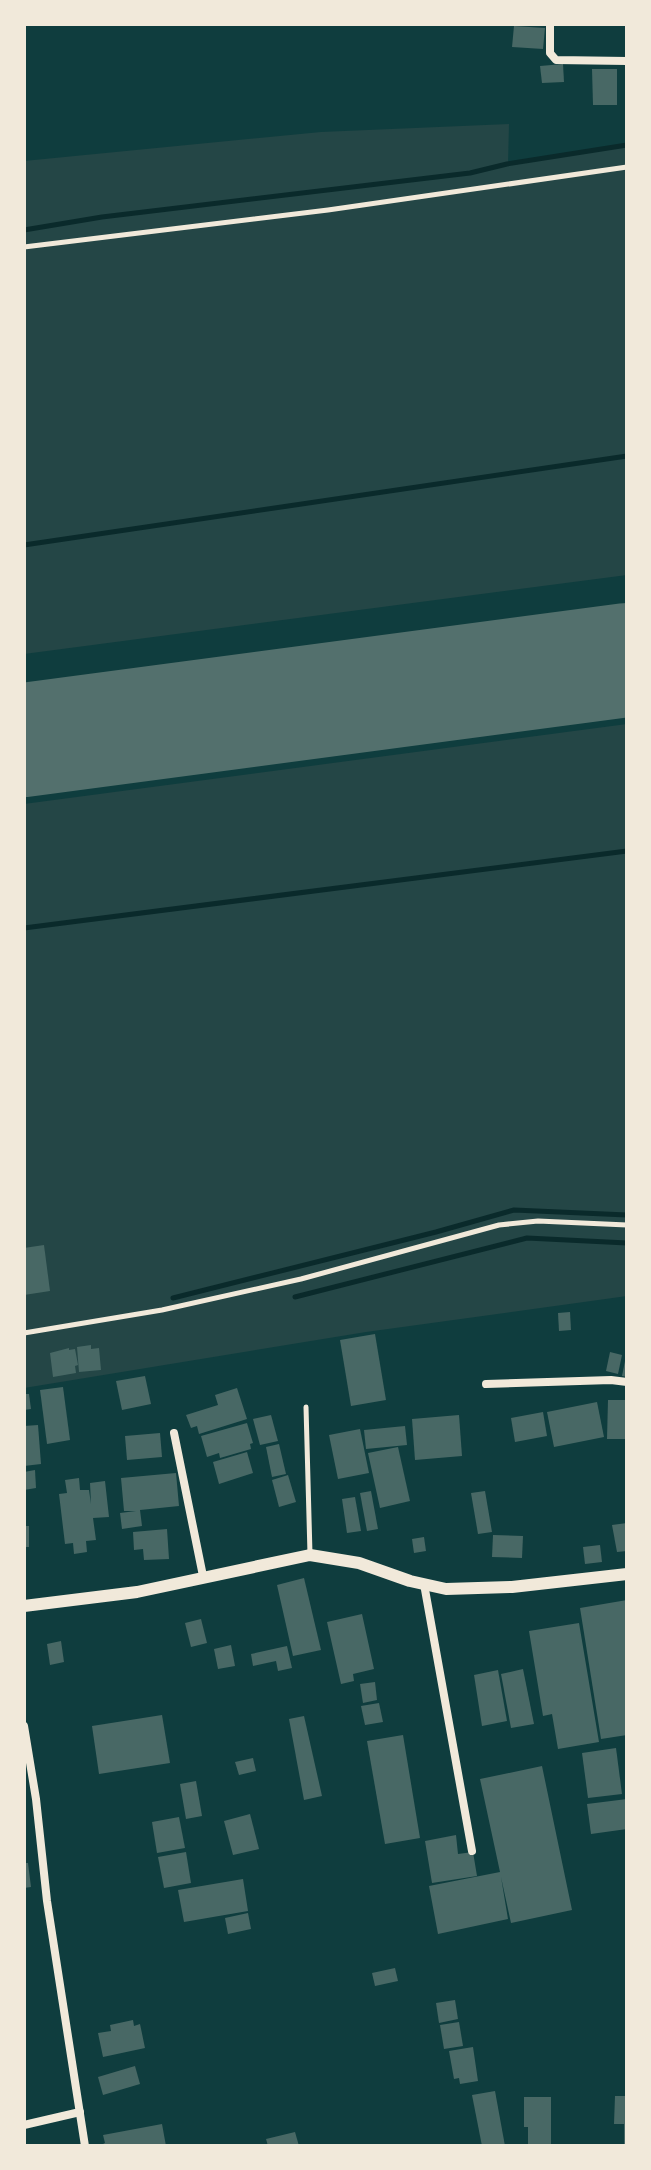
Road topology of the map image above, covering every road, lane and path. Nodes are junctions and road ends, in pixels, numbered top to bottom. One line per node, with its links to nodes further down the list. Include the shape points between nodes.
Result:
1 (550, 24): 2 (street, via 550,53 556,60)
2 (627, 61)
3 (627, 167): 4 (lane)
4 (24, 247)
5 (627, 1225): 6 (lane, via 499,1225 301,1279)
6 (24, 1333)
7 (627, 1382): 8 (street)
8 (486, 1384)
9 (306, 1407): 11 (lane)
10 (174, 1433): 13 (street)
11 (310, 1555): 13 (street); 14 (street, via 359,1563)
12 (627, 1574): 14 (street, via 512,1587 446,1589)
13 (203, 1576): 15 (street, via 137,1592)
14 (424, 1584): 17 (street)
15 (24, 1606)
16 (24, 1726): 18 (street)
17 (472, 1851)
18 (80, 2112): 19 (street); 20 (street)
19 (24, 2125)
20 (85, 2146)

